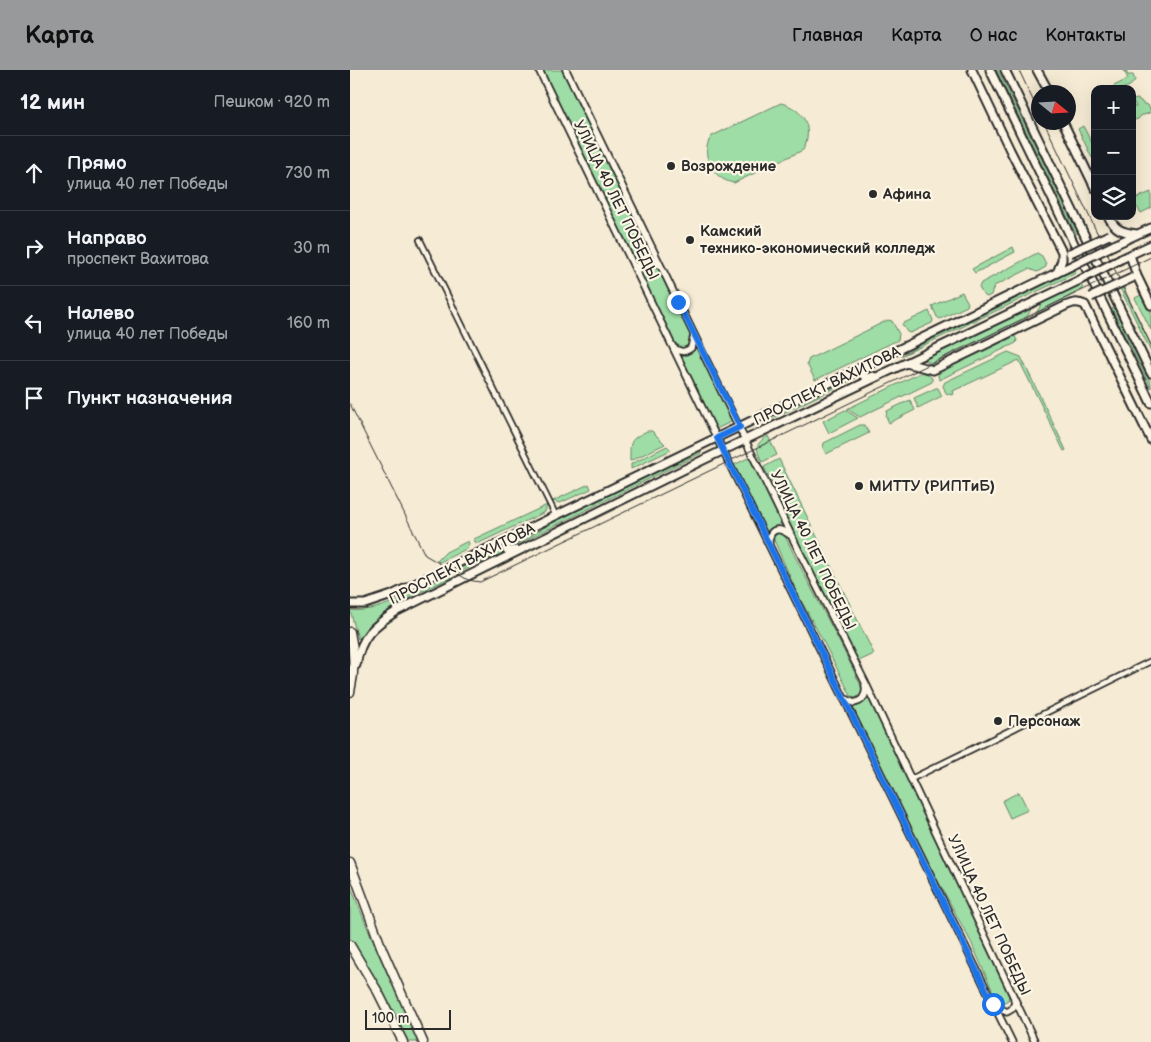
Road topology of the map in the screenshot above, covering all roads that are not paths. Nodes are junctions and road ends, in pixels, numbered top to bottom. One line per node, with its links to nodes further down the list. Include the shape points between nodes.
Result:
1 (539, 70): 21 (street, УЛИЦА 40 ЛЕТ ПОБЕДЫ)
2 (566, 70): 18 (street, УЛИЦА 40 ЛЕТ ПОБЕДЫ)
3 (972, 70): 16 (main road)
4 (990, 70): 30 (main road)
5 (1005, 70): 28 (main road)
6 (1037, 70): 7 (main road)
7 (1044, 85)
8 (1067, 130): 9 (main road)
9 (1091, 180)
10 (1110, 220): 11 (main road)
11 (1112, 226): 13 (main road); 16 (main road, bridge, via 1109,235 1070,253)
12 (1151, 228): 13 (main road, ПРОСПЕКТ ВАХИТОВА)
13 (1137, 234): 19 (main road, ПРОСПЕКТ ВАХИТОВА, bridge)
14 (420, 240): 36 (street)
15 (1151, 245): 17 (main road, ПРОСПЕКТ ВАХИТОВА)
16 (1062, 252): 19 (main road)
17 (1130, 255): 20 (main road); 27 (main road, ПРОСПЕКТ ВАХИТОВА, bridge)
18 (661, 266): 21 (street, via 647,258 643,260 637,270); 24 (street, УЛИЦА 40 ЛЕТ ПОБЕДЫ)
19 (1056, 273): 26 (main road, ПРОСПЕКТ ВАХИТОВА)
20 (1135, 277): 22 (main road, bridge, via 1091,297); 23 (main road)
21 (640, 279): 25 (street, УЛИЦА 40 ЛЕТ ПОБЕДЫ)
22 (1085, 305): 27 (main road, via 1072,303 933,370); 34 (main road)
23 (1151, 305)
24 (694, 335): 25 (street, via 687,351); 31 (street, УЛИЦА 40 ЛЕТ ПОБЕДЫ)
25 (674, 348): 32 (street, УЛИЦА 40 ЛЕТ ПОБЕДЫ)
26 (876, 360): 29 (main road, via 863,371 864,375 866,378); 31 (main road, ПРОСПЕКТ ВАХИТОВА)
27 (906, 363): 29 (main road, ПРОСПЕКТ ВАХИТОВА)
28 (1151, 373)
29 (881, 375): 33 (main road, ПРОСПЕКТ ВАХИТОВА)
30 (1151, 403)
31 (740, 427): 32 (main road, ПРОСПЕКТ ВАХИТОВА); 33 (street, УЛИЦА 40 ЛЕТ ПОБЕДЫ)
32 (717, 438): 35 (street, УЛИЦА 40 ЛЕТ ПОБЕДЫ); 36 (main road, ПРОСПЕКТ ВАХИТОВА)
33 (746, 440): 35 (main road, ПРОСПЕКТ ВАХИТОВА); 38 (street, УЛИЦА 40 ЛЕТ ПОБЕДЫ)
34 (1151, 440)
35 (723, 451): 39 (street, УЛИЦА 40 ЛЕТ ПОБЕДЫ); 40 (main road, ПРОСПЕКТ ВАХИТОВА)
36 (556, 516): 37 (main road, ПРОСПЕКТ ВАХИТОВА)
37 (518, 534): 40 (main road, via 506,549); 41 (main road, ПРОСПЕКТ ВАХИТОВА, via 392,595 365,604)
38 (792, 536): 39 (street, via 778,529 772,532); 45 (street, УЛИЦА 40 ЛЕТ ПОБЕДЫ)
39 (769, 544): 47 (street, УЛИЦА 40 ЛЕТ ПОБЕДЫ)
40 (524, 548): 44 (main road, ПРОСПЕКТ ВАХИТОВА, via 388,617 364,640)
41 (350, 604)
42 (350, 632): 44 (main road, via 354,647)
43 (1151, 661): 48 (street)
44 (354, 673): 46 (main road)
45 (865, 682): 47 (street, via 866,691 859,702 850,702); 48 (street, УЛИЦА 40 ЛЕТ ПОБЕДЫ)
46 (350, 692)
47 (843, 696): 52 (street, УЛИЦА 40 ЛЕТ ПОБЕДЫ)
48 (911, 779): 51 (street, УЛИЦА 40 ЛЕТ ПОБЕДЫ)
49 (350, 863): 54 (main road, via 389,966)
50 (350, 945): 53 (main road)
51 (1011, 990): 52 (street, via 1015,1003 1012,1009 1007,1012); 56 (street, УЛИЦА 40 ЛЕТ ПОБЕДЫ)
52 (993, 1004): 55 (street, УЛИЦА 40 ЛЕТ ПОБЕДЫ)
53 (403, 1042)
54 (423, 1042)
55 (1012, 1042)
56 (1035, 1042)

